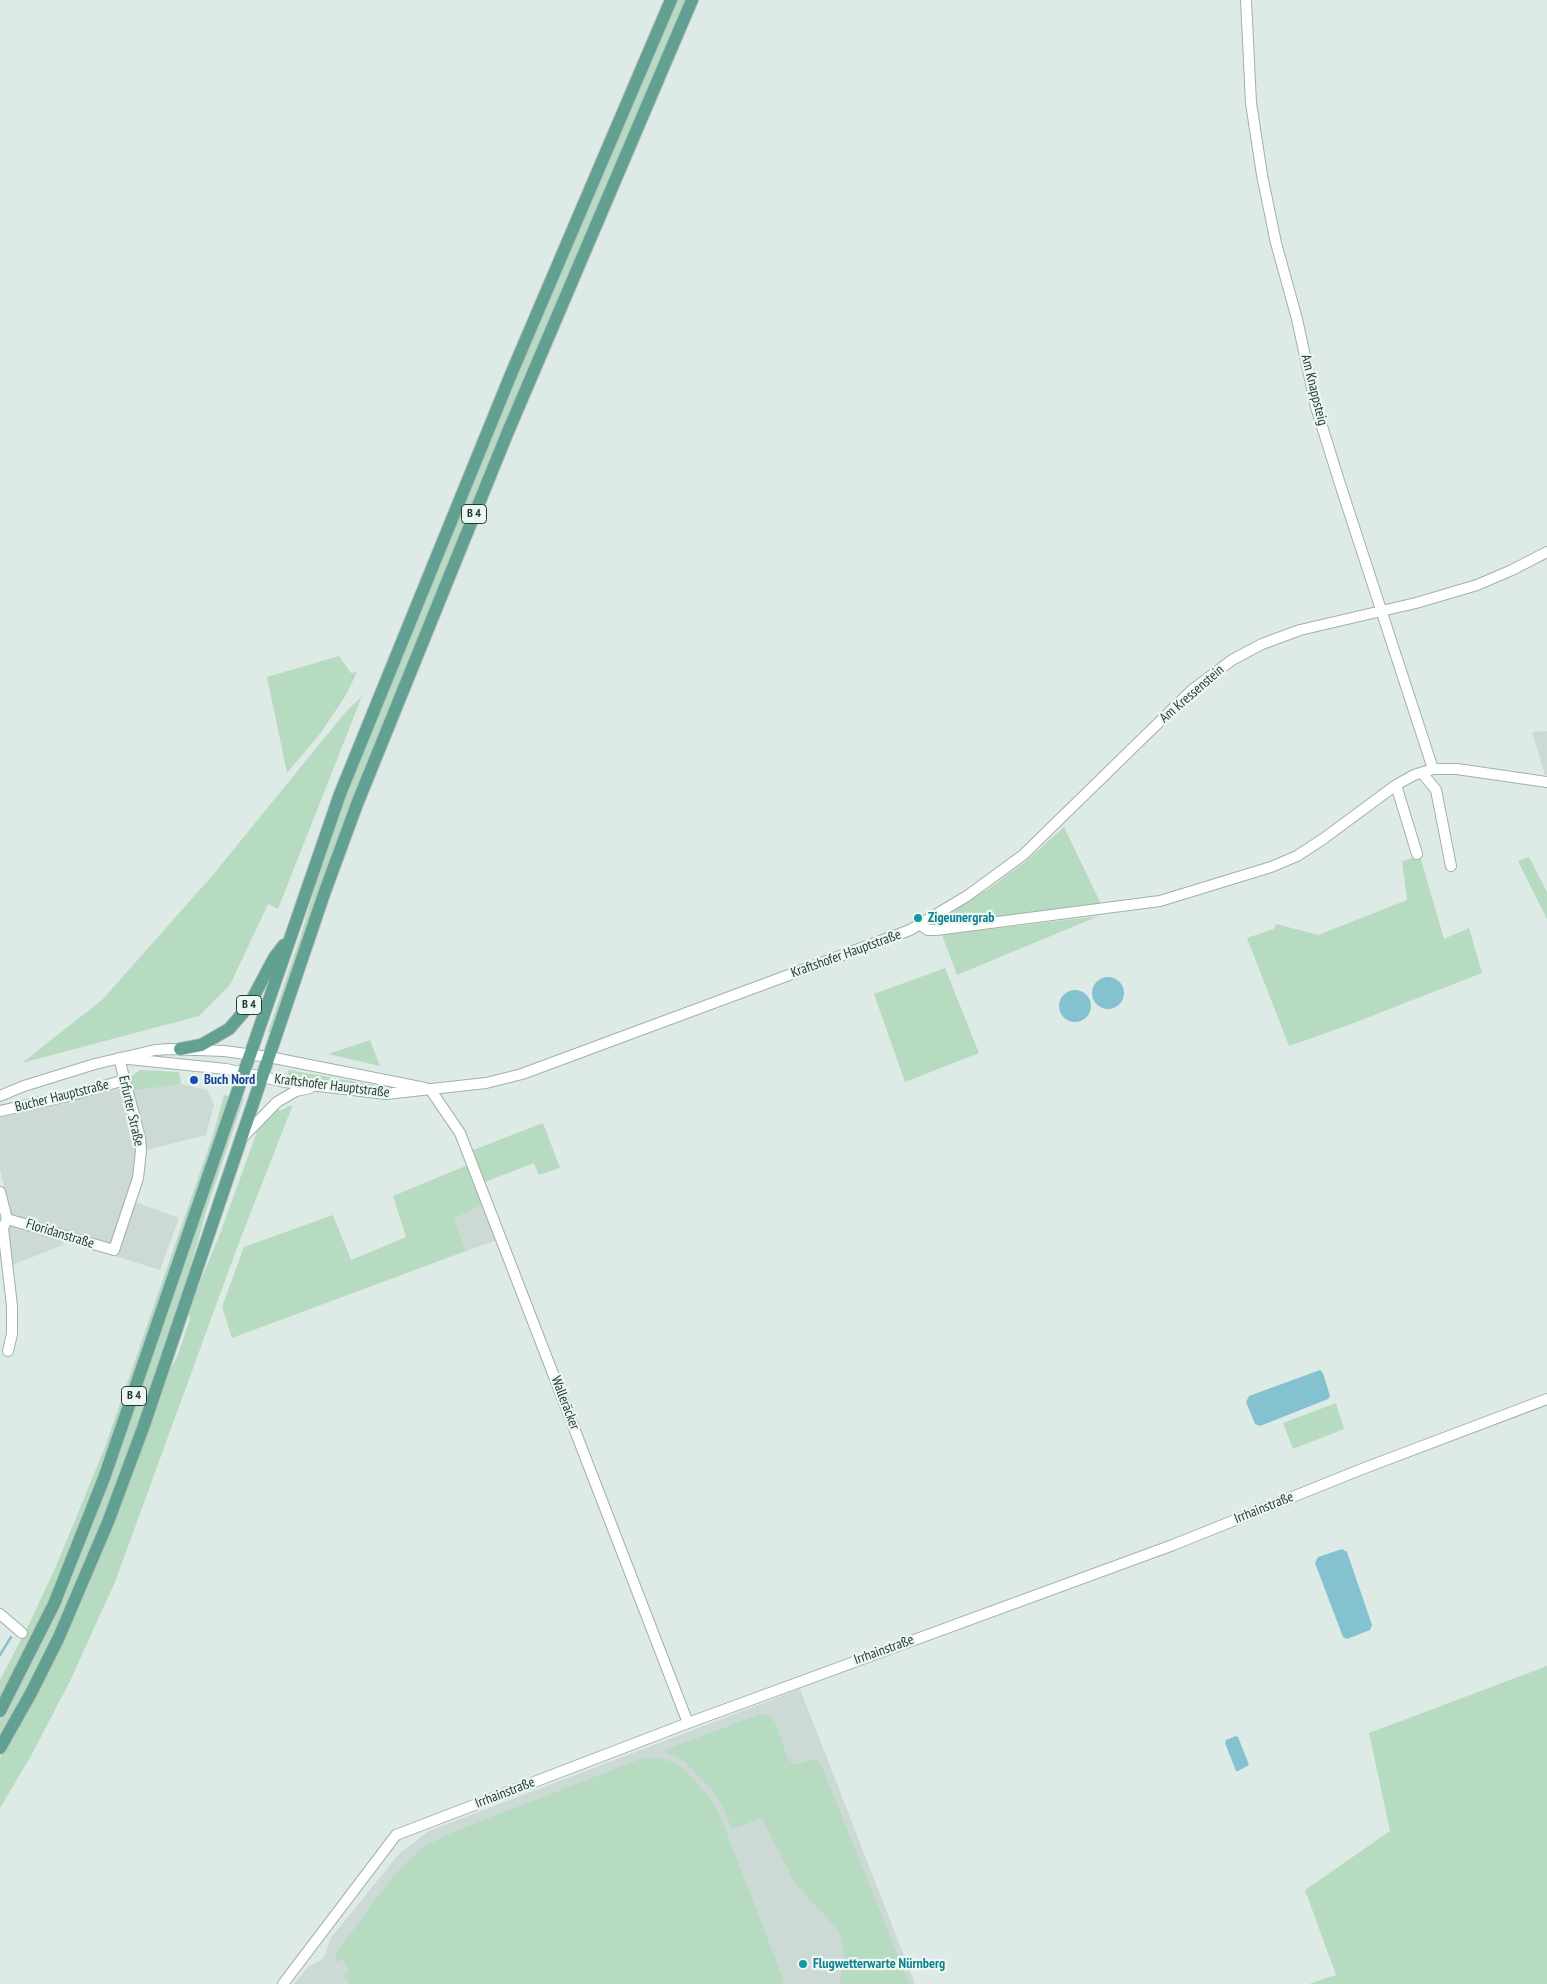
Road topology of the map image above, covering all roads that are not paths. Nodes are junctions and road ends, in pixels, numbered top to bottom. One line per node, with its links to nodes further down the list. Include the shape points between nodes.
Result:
1 (671, 0): 13 (main road, B 4, via 447,528 340,794)
2 (692, 0): 16 (main road, B 4, via 507,434 357,804)
3 (1246, 0): 5 (street, Am Knappsteig, via 1251,104 1276,243 1316,407)
4 (1547, 552): 5 (street, Am Kressenstein, via 1477,585)
5 (1382, 611): 6 (street, Am Knappsteig); 12 (street, Am Kressenstein, via 1277,638 1217,670 1187,694 1022,855 982,886)
6 (1433, 769): 7 (street); 8 (street, via 1457,769)
7 (1422, 773): 9 (street); 11 (street, via 1436,790)
8 (1547, 782)
9 (1396, 785): 10 (street); 12 (street, via 1297,856 1160,901 936,930)
10 (1417, 854)
11 (1451, 866)
12 (920, 925): 22 (street, Kraftshofer Hauptstraße, via 518,1076)
13 (292, 933): 14 (main road, B 4, via 274,958 248,1007 228,1030 201,1044); 15 (main road, B 4)
14 (180, 1050): 15 (street, Bucher Hauptstraße); 17 (street, Bucher Hauptstraße, via 155,1050)
15 (251, 1055): 16 (street, Kraftshofer Hauptstraße); 18 (main road, B 4)
16 (269, 1057): 19 (main road, B 4); 22 (street, Kraftshofer Hauptstraße)
17 (119, 1058): 18 (street, Bucher Hauptstraße); 20 (street, Erfurter Straße); 23 (street, Bucher Hauptstraße)
18 (245, 1072): 19 (street, Kraftshofer Hauptstraße); 33 (main road, B 4, via 91,1512 54,1604)
19 (263, 1076): 21 (street, Kraftshofer Hauptstraße); 25 (main road, B 4)
20 (125, 1080): 24 (street, Bucher Hauptstraße); 28 (street, Erfurter Straße, via 141,1151 138,1178)
21 (316, 1086): 22 (street, Kraftshofer Hauptstraße, via 386,1094); 25 (street, via 296,1091 277,1102)
22 (430, 1089): 34 (street, Walleräcker, via 460,1133)
23 (0, 1096)
24 (0, 1111)
25 (242, 1137): 35 (main road, B 4, via 108,1522 59,1637)
26 (0, 1192): 27 (street)
27 (7, 1218): 28 (street, Floridanstraße); 29 (street, via 3,1228 12,1306)
28 (114, 1250)
29 (8, 1351)
30 (1547, 1399): 34 (street, Irrhainstraße, via 1173,1545)
31 (0, 1614): 32 (street)
32 (22, 1633)
33 (0, 1711)
34 (688, 1723): 36 (street, Irrhainstraße, via 396,1835)
35 (0, 1748)
36 (283, 1984)

